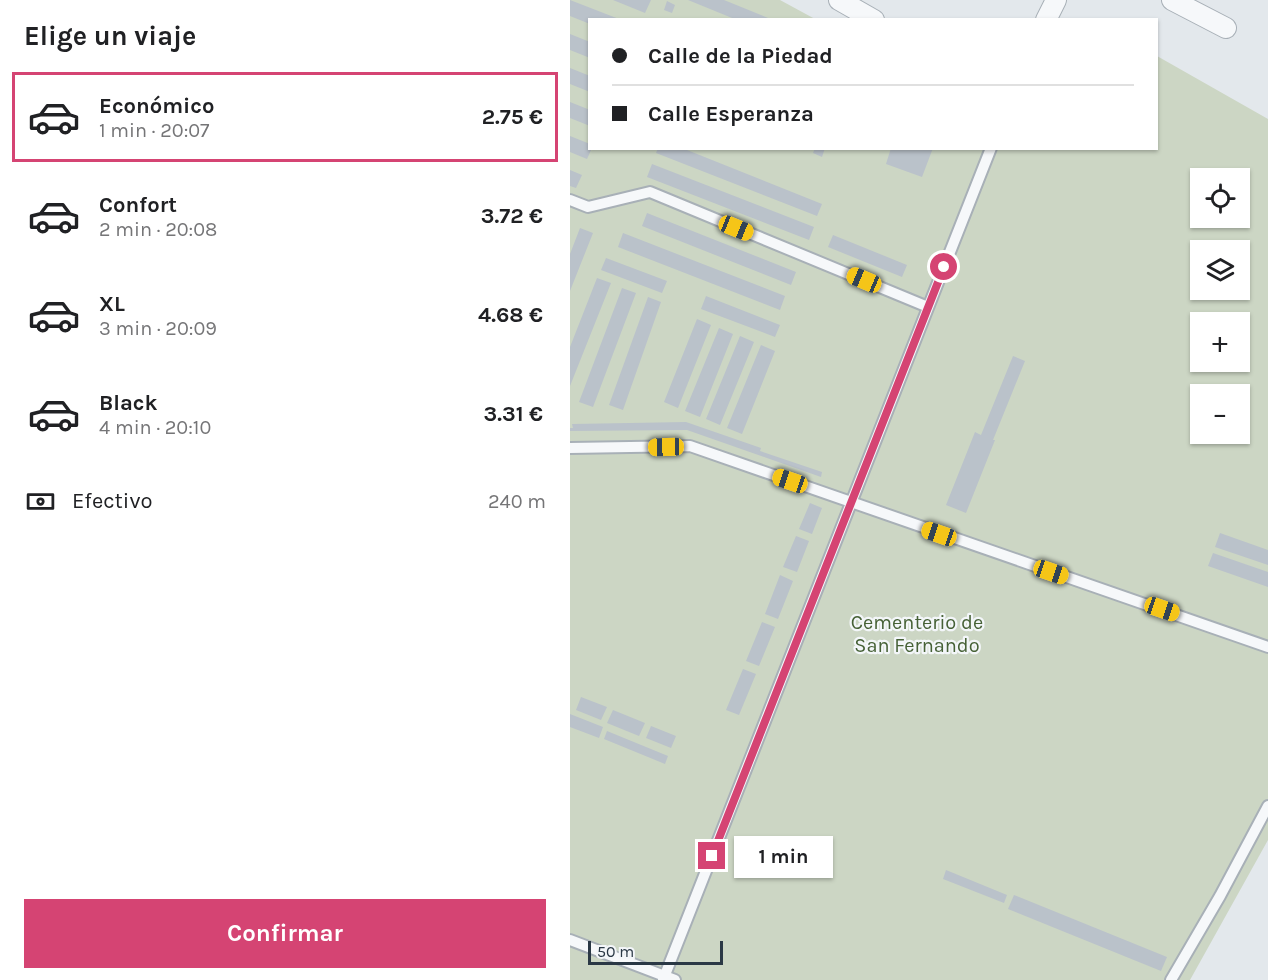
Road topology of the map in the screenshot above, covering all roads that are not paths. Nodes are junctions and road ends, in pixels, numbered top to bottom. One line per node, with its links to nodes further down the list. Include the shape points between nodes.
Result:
1 (839, 0): 4 (street)
2 (1056, 0): 5 (street)
3 (1172, 0): 6 (street)
4 (870, 18)
5 (1047, 18)
6 (1226, 28)
7 (990, 150): 9 (lane)
8 (570, 200): 9 (lane, via 588,207 650,192)
9 (928, 307): 11 (lane)
10 (570, 448): 11 (lane, via 690,446)
11 (851, 502): 12 (lane); 15 (lane, via 748,762)
12 (1268, 646)
13 (1268, 806): 16 (lane)
14 (570, 940): 15 (lane)
15 (668, 979)
16 (1171, 980)

